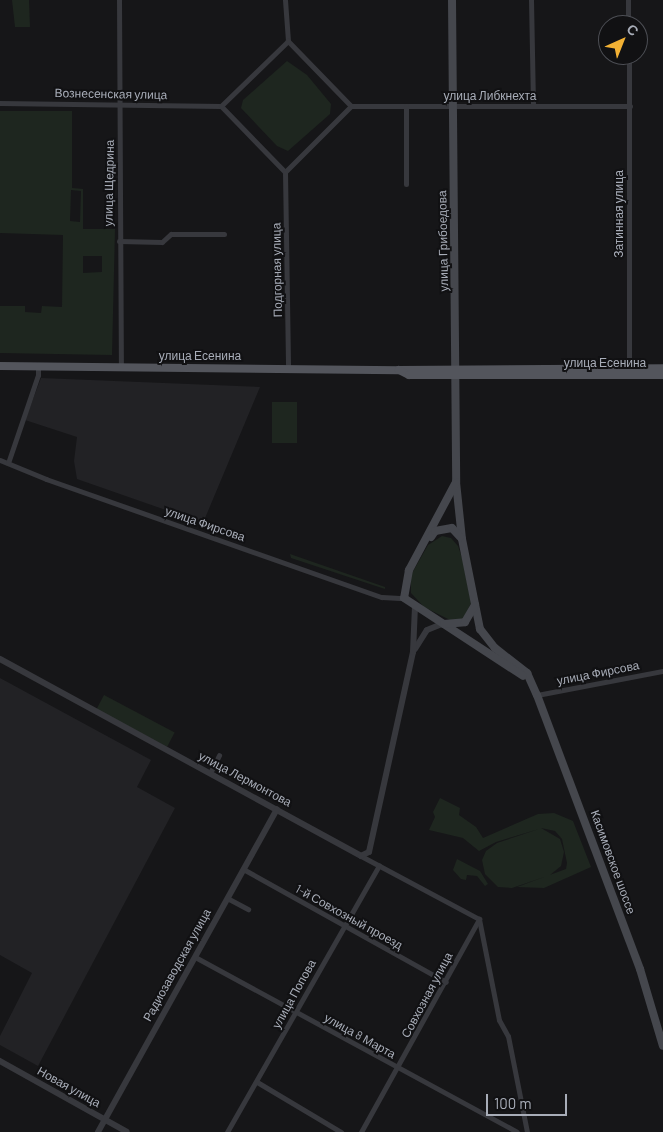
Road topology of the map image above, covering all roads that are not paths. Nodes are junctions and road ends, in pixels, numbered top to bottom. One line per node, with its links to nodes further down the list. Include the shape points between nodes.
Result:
1 (119, 0): 10 (street, улица Щедрина)
2 (285, 0): 7 (street)
3 (452, 0): 14 (main road, улица Грибоедова)
4 (532, 0): 15 (street)
5 (628, 0): 6 (street)
6 (628, 15)
7 (288, 41): 11 (street); 12 (street)
8 (629, 65): 16 (street, Затинная улица)
9 (0, 103): 10 (street, Вознесенская улица)
10 (120, 105): 11 (street, Вознесенская улица); 20 (street, улица Щедрина)
11 (221, 106): 17 (street)
12 (351, 106): 13 (street, улица Либкнехта); 17 (street)
13 (406, 106): 14 (street, улица Либкнехта); 18 (street)
14 (453, 106): 15 (street, улица Либкнехта); 26 (main road, улица Грибоедова)
15 (534, 106): 16 (street, улица Либкнехта)
16 (630, 106): 27 (street, Затинная улица)
17 (285, 172): 24 (street, Подгорная улица)
18 (406, 184)
19 (224, 234): 20 (street, via 171,234 162,242)
20 (119, 241): 23 (street, улица Щедрина)
21 (0, 366): 22 (main road, улица Есенина)
22 (38, 366): 23 (main road, улица Есенина); 30 (street, via 38,376)
23 (121, 367): 24 (main road, улица Есенина)
24 (288, 368): 26 (main road, улица Есенина)
25 (663, 368): 27 (main road, улица Есенина)
26 (456, 371): 27 (main road, улица Есенина); 31 (main road, улица Грибоедова)
27 (629, 371): 28 (main road, улица Есенина)
28 (663, 375)
29 (0, 460): 30 (street, улица Фирсова)
30 (8, 463): 35 (street, улица Фирсова, via 382,597)
31 (456, 482): 32 (main road); 33 (main road)
32 (440, 516): 33 (main road); 34 (main road)
33 (456, 529): 34 (main road, via 436,532); 36 (main road, Касимовское шоссе, via 462,539)
34 (424, 544): 35 (main road, via 409,570)
35 (404, 598): 37 (main road, Касимовское шоссе)
36 (475, 603): 38 (main road, via 465,622); 42 (main road, Касимовское шоссе, via 480,629 486,639 517,662 527,673)
37 (415, 607): 38 (main road, Касимовское шоссе); 39 (street)
38 (442, 624): 39 (street, via 427,630); 42 (main road, Касимовское шоссе, via 511,665)
39 (413, 652): 46 (street, via 369,852)
40 (0, 659): 44 (street, улица Лермонтова)
41 (663, 671): 42 (street, улица Фирсова)
42 (536, 692): 56 (main road, Касимовское шоссе, via 640,969)
43 (219, 755): 44 (street)
44 (210, 773): 45 (street, улица Лермонтова)
45 (277, 809): 46 (street, улица Лермонтова); 48 (street, Радиозаводская улица)
46 (361, 856): 47 (street, улица Лермонтова)
47 (378, 865): 51 (street, улица Лермонтова); 52 (street, улица Попова)
48 (243, 869): 49 (street, Радиозаводская улица); 52 (street, 1-й Совхозный проезд)
49 (227, 898): 50 (street); 53 (street, Радиозаводская улица)
50 (248, 909)
51 (479, 919): 54 (street, Совхозная улица); 67 (street, via 499,1020 508,1036)
52 (345, 926): 54 (street, 1-й Совхозный проезд); 55 (street, улица Попова)
53 (195, 957): 55 (street, улица 8 Марта); 60 (street, Радиозаводская улица)
54 (446, 982): 58 (street, Совхозная улица)
55 (297, 1012): 58 (street, улица 8 Марта); 59 (street, улица Попова)
56 (663, 1046)
57 (0, 1061): 60 (street, Новая улица)
58 (398, 1069): 65 (street, Совхозная улица); 66 (street, улица 8 Марта)
59 (257, 1082): 63 (street, улица Попова); 64 (street)
60 (105, 1120): 61 (street, Радиозаводская улица); 62 (street, Новая улица)
61 (98, 1132)
62 (127, 1132)
63 (227, 1132)
64 (341, 1132)
65 (361, 1132)
66 (517, 1132)
67 (527, 1132)

